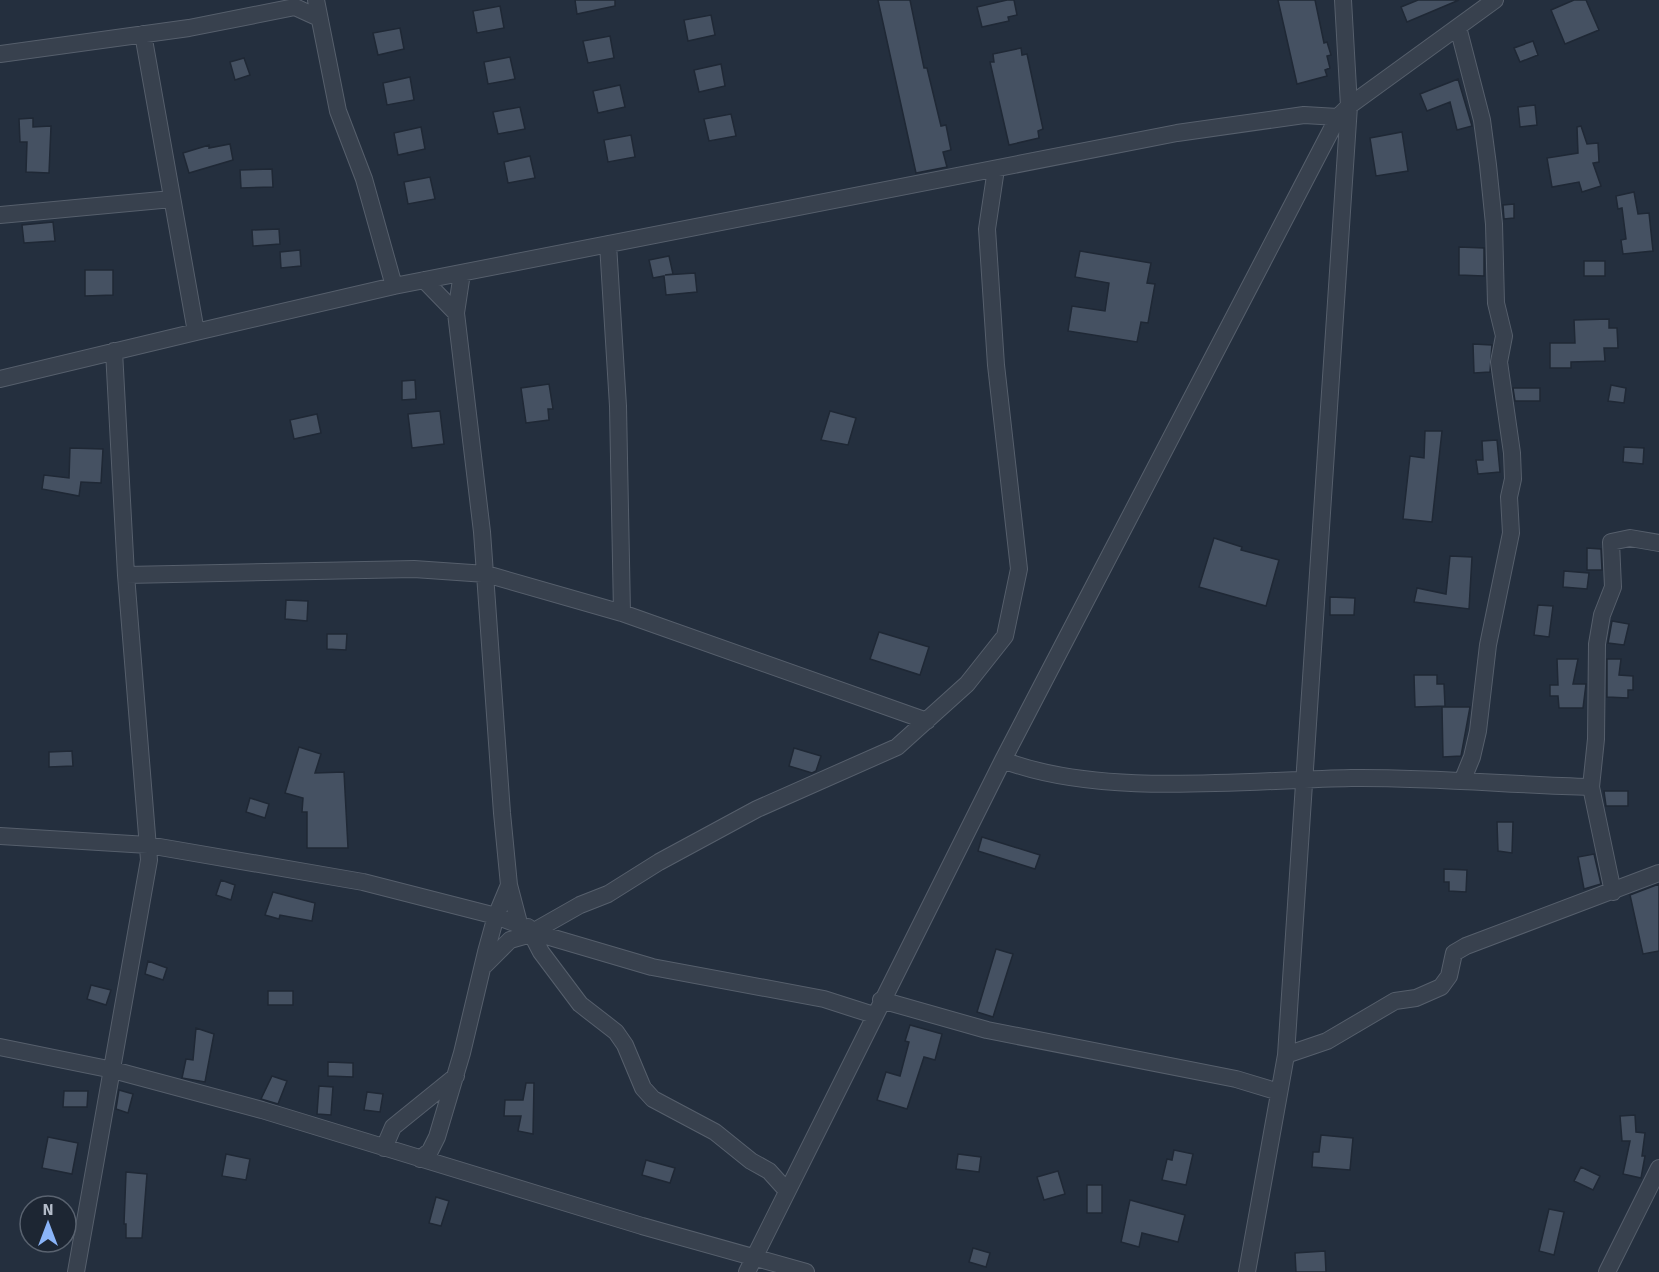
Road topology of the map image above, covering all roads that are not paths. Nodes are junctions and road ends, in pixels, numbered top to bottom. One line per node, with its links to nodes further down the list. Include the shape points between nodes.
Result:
1 (316, 0): 5 (street)
2 (1343, 0): 9 (street)
3 (1495, 0): 6 (street)
4 (297, 4): 5 (street); 7 (street, via 248,18)
5 (319, 18): 16 (street, via 338,111 364,179)
6 (1458, 27): 9 (street); 27 (street, via 1482,120 1488,165 1496,303 1504,336 1499,362 1513,479 1509,497 1511,533 1488,645 1478,731)
7 (144, 34): 8 (street); 11 (street)
8 (0, 54)
9 (1343, 111): 10 (street, via 1189,132); 26 (street); 28 (street)
10 (996, 169): 13 (street); 25 (street, via 987,229 996,365 1019,569 1005,636 967,684)
11 (172, 199): 12 (street); 18 (street)
12 (0, 215)
13 (608, 244): 14 (street); 24 (street, via 618,406)
14 (462, 273): 15 (street); 17 (street)
15 (424, 280): 16 (street); 17 (street)
16 (394, 286): 18 (street)
17 (456, 313): 22 (street)
18 (196, 332): 19 (street)
19 (114, 351): 20 (street); 23 (street)
20 (0, 379)
21 (1659, 543): 29 (street, via 1629,538 1611,542 1612,587 1597,644)
22 (486, 574): 23 (street, via 414,569); 24 (street); 33 (street)
23 (126, 575): 31 (street)
24 (622, 613): 25 (street)
25 (927, 721): 36 (street, via 897,747 757,809 553,921)
26 (1003, 760): 28 (street, via 1030,771 1096,781); 38 (street)
27 (1463, 779): 28 (street); 29 (street)
28 (1305, 780): 40 (street)
29 (1591, 787): 34 (street)
30 (0, 836): 31 (street)
31 (148, 845): 35 (street, via 363,882); 41 (street, via 145,891)
32 (1659, 873): 34 (street, via 1626,883)
33 (509, 885): 35 (street); 36 (street)
34 (1612, 892): 40 (street, via 1466,946 1454,953 1449,976 1441,987 1416,998 1395,1001 1327,1041)
35 (496, 916): 36 (street); 37 (street)
36 (527, 926): 37 (street); 38 (street, via 652,967); 47 (street, via 541,952 580,1004 616,1032 643,1088 653,1099 715,1132 769,1171)
37 (485, 965): 42 (street)
38 (878, 1008): 43 (street, via 1236,1079); 47 (street)
39 (0, 1047): 41 (street)
40 (1286, 1055): 43 (street)
41 (113, 1070): 44 (street); 49 (street)
42 (456, 1076): 44 (street, via 393,1127); 45 (street, via 437,1137 430,1151)
43 (1279, 1092): 52 (street)
44 (384, 1148): 45 (street)
45 (420, 1159): 48 (street, via 642,1227)
46 (1659, 1168): 53 (street)
47 (787, 1191): 48 (street)
48 (755, 1256): 50 (street); 51 (street)
49 (76, 1272)
50 (747, 1272)
51 (806, 1272)
52 (1246, 1272)
53 (1607, 1272)

